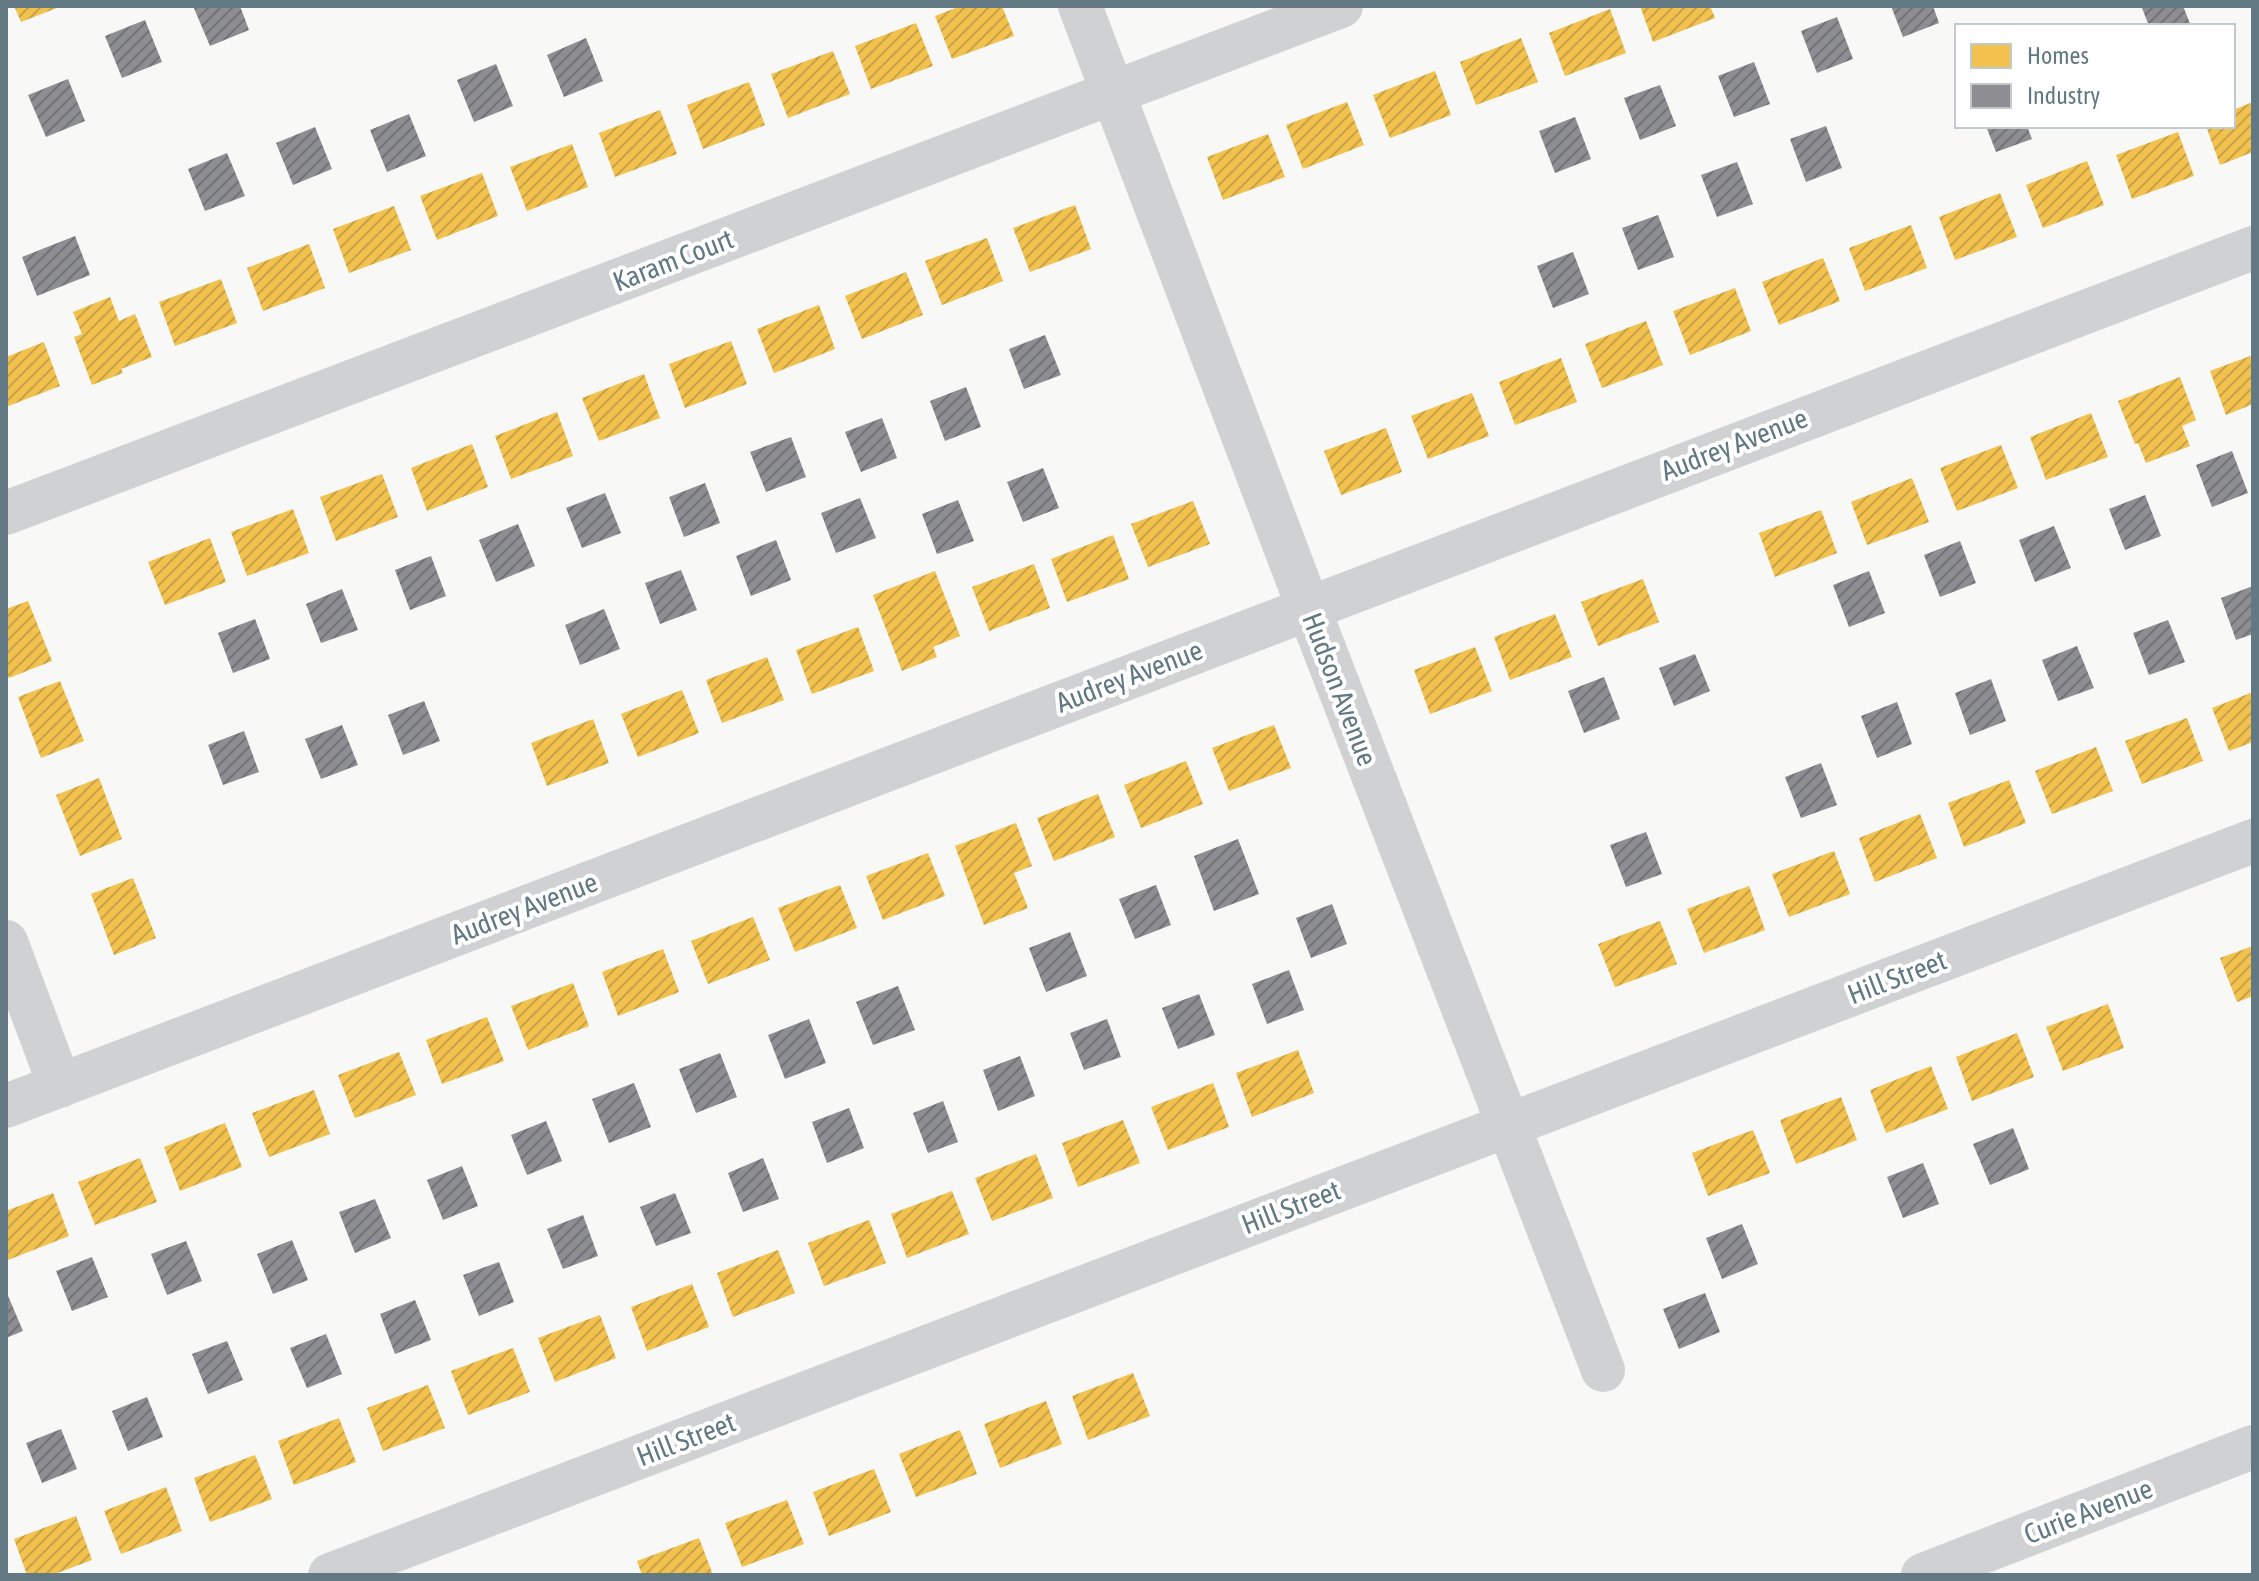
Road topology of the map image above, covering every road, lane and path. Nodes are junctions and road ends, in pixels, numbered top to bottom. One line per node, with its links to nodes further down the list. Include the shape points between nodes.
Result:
1 (1080, 6): 3 (street, Hudson Avenue)
2 (1341, 6): 3 (street, Karam Court)
3 (1113, 93): 5 (street, Karam Court); 6 (street, Hudson Avenue)
4 (2253, 248): 6 (street, Audrey Avenue)
5 (6, 513)
6 (1308, 607): 9 (street, Audrey Avenue); 11 (street, Hudson Avenue)
7 (2253, 841): 11 (street, Hill Street)
8 (6, 942): 9 (street)
9 (60, 1086): 10 (street, Audrey Avenue)
10 (6, 1106)
11 (1507, 1125): 12 (street, Hudson Avenue); 14 (street, Hill Street)
12 (1603, 1370)
13 (2253, 1447): 15 (street, Curie Avenue)
14 (330, 1575)
15 (1923, 1575)

